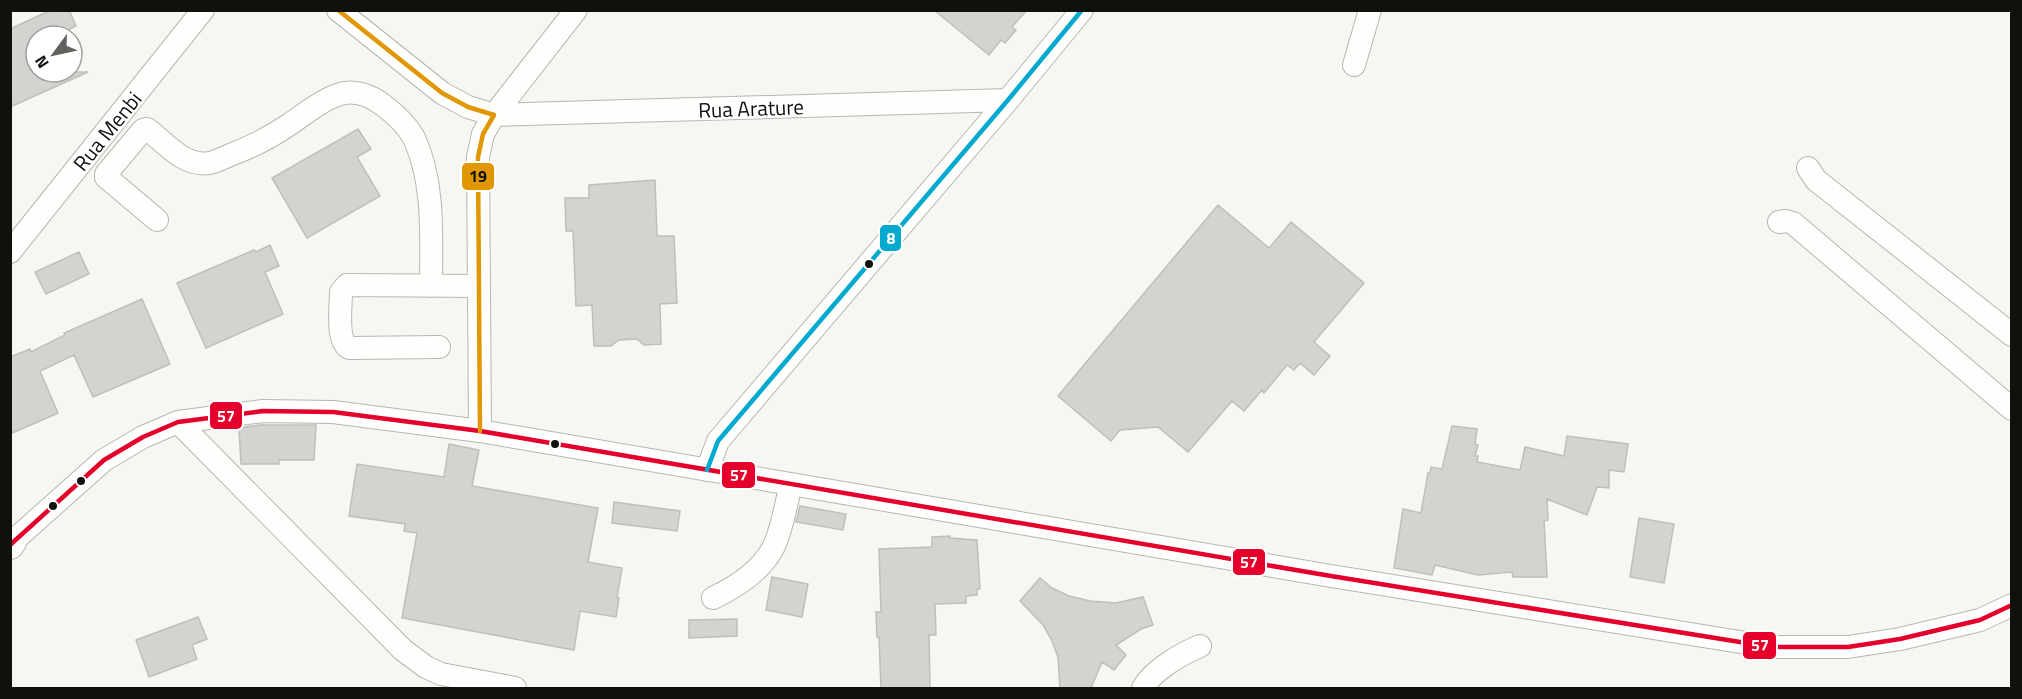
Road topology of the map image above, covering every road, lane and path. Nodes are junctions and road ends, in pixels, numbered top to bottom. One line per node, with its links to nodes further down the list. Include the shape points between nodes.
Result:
1 (203, 10): 12 (street, Rua Menbi)
2 (338, 10): 8 (street, Rua Arature, via 442,93)
3 (576, 10): 8 (street)
4 (1082, 10): 7 (street)
5 (1370, 10): 6 (street)
6 (1354, 65)
7 (1008, 100): 8 (street, Rua Arature); 20 (street, via 718,441)
8 (494, 115): 14 (street, via 483,134 478,157)
9 (1808, 168): 15 (street, via 1816,180)
10 (158, 220): 13 (street, via 106,177 143,130 147,129 187,159 209,163 268,138 337,95 362,94 397,116 413,137 425,169)
11 (1779, 222): 17 (street, via 1793,223)
12 (10, 252)
13 (431, 286): 14 (street); 16 (street, via 347,285 341,292 341,339 349,348)
14 (479, 286): 19 (street)
15 (2012, 335)
16 (439, 347)
17 (2012, 409)
18 (178, 422): 19 (street, via 263,411 333,412); 22 (street, via 104,460); 26 (street, via 403,650 441,674)
19 (480, 431): 20 (street)
20 (707, 470): 21 (street)
21 (791, 484): 23 (street, via 774,546 766,559 736,585); 24 (street, via 1771,646 1848,647 1900,639 1980,620)
22 (11, 542)
23 (713, 598)
24 (2012, 605)
25 (1200, 646): 27 (street, via 1180,655)
26 (515, 688)
27 (1143, 688)

